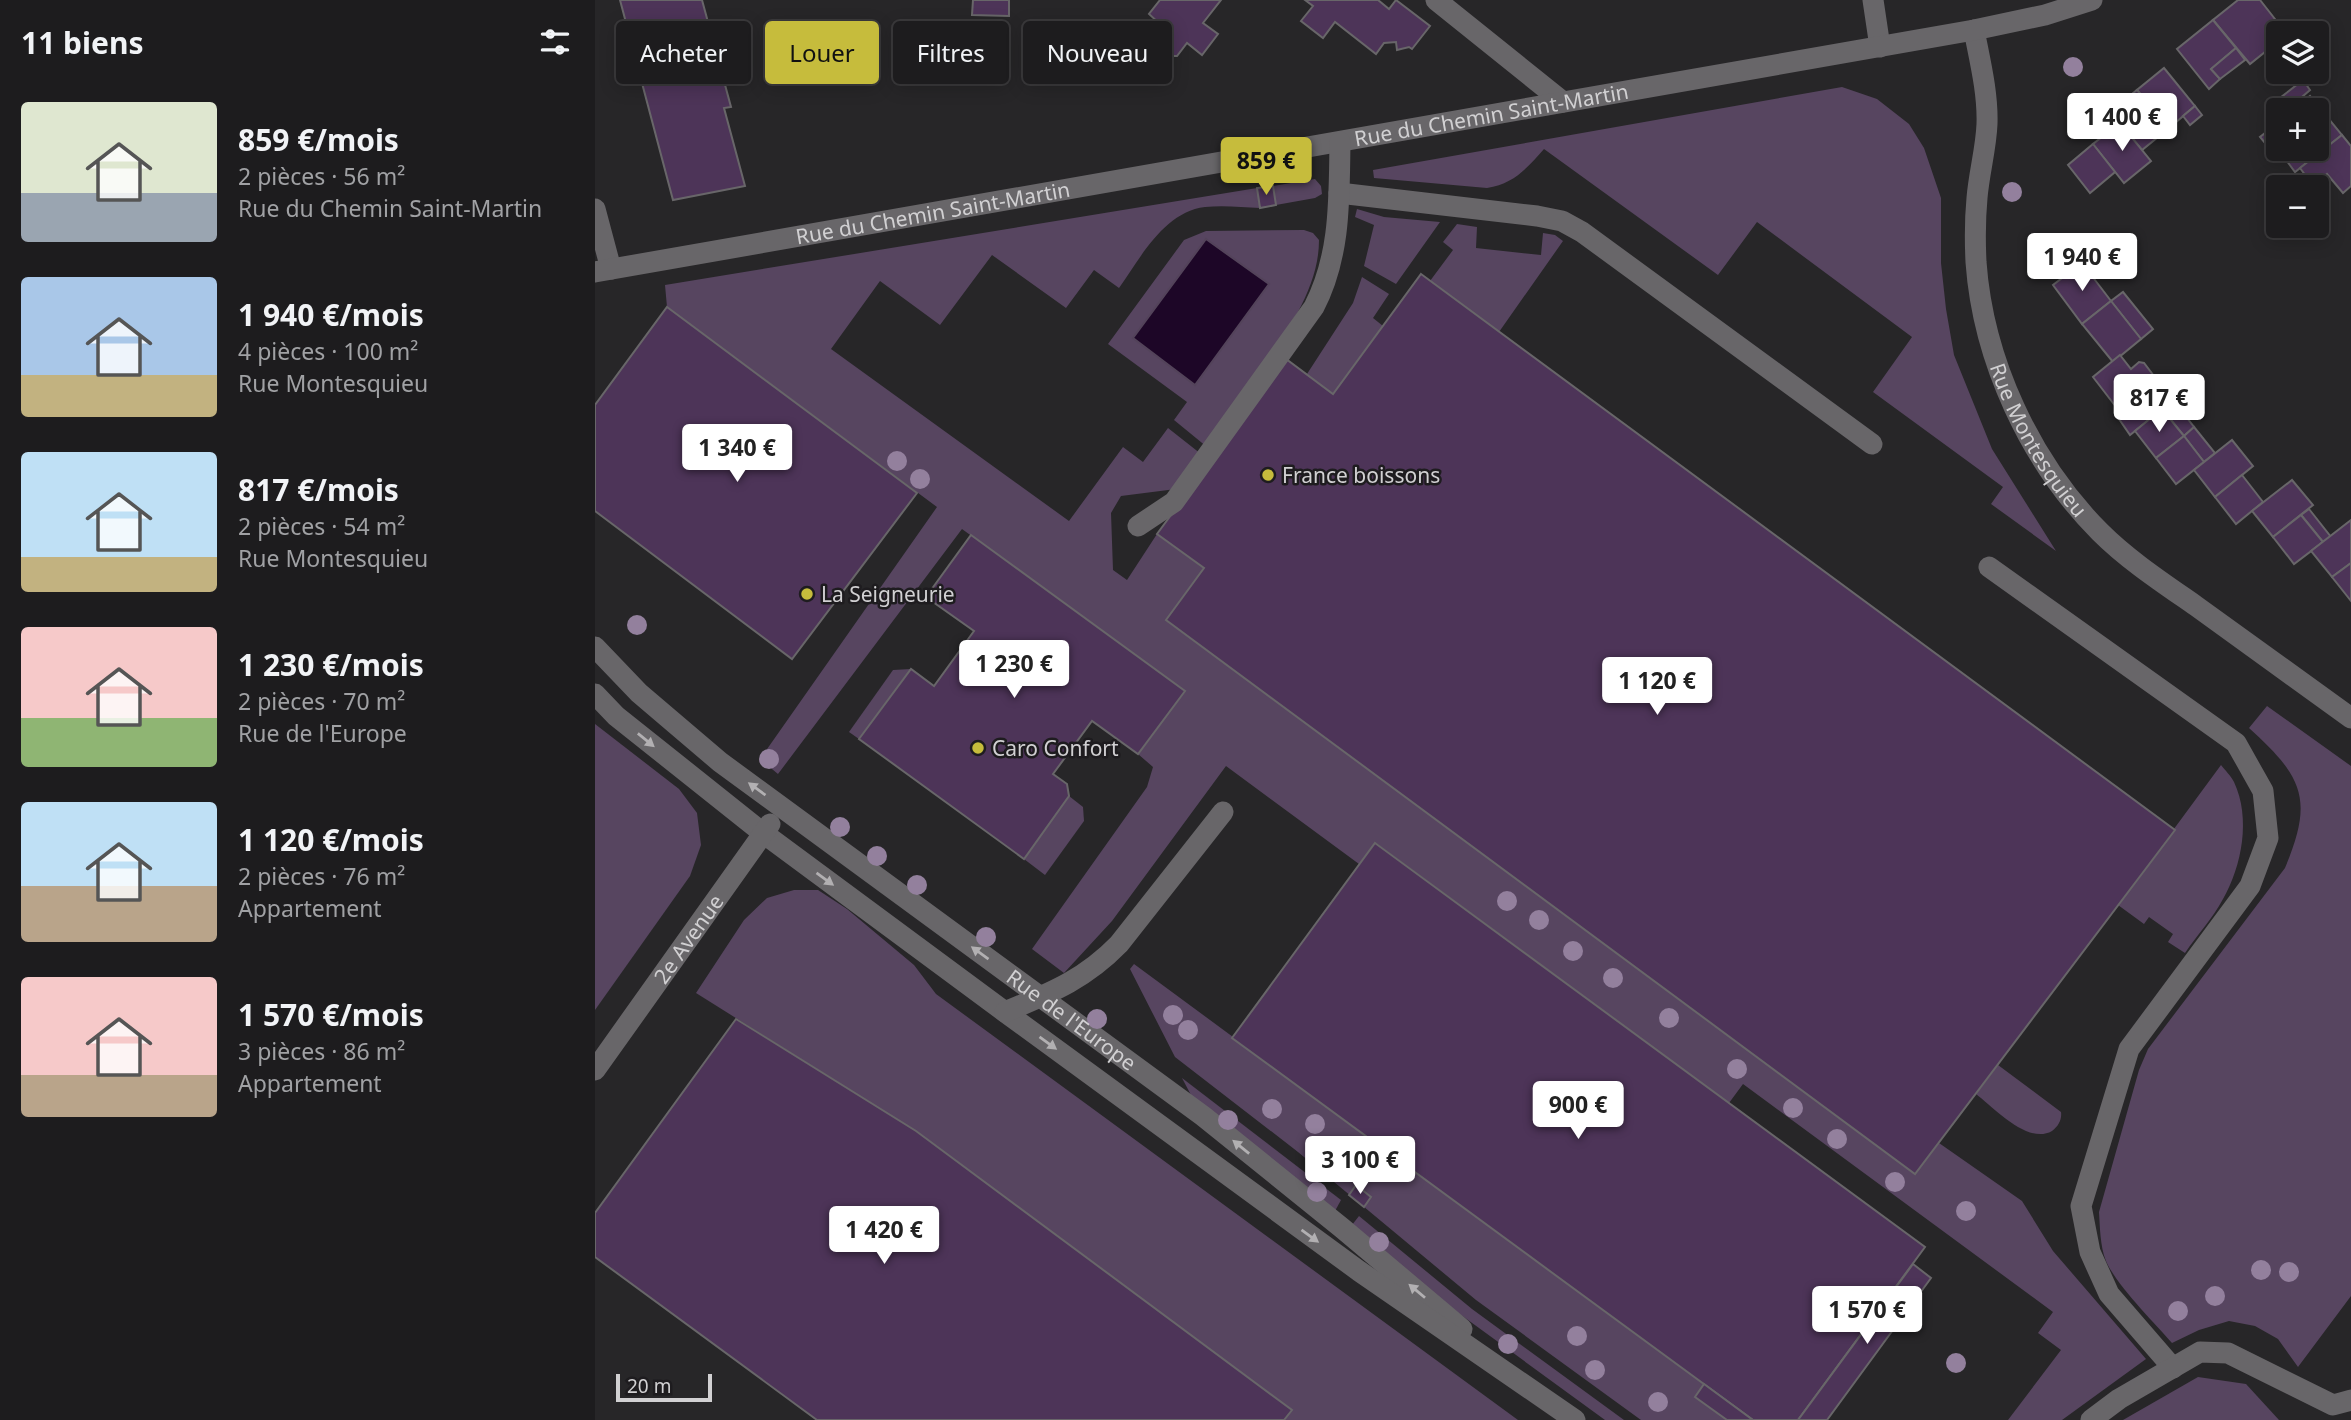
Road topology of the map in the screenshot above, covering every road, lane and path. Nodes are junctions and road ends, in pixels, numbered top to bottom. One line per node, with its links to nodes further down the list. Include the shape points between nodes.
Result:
1 (1436, 0): 6 (street)
2 (1873, 0): 5 (street)
3 (2092, 0): 4 (street, Rue du Chemin Saint-Martin)
4 (1974, 30): 5 (street, Rue du Chemin Saint-Martin); 16 (street, Rue Montesquieu, via 1987,106 1976,221 1979,288 1991,342 2015,407 2041,457 2079,509 2120,551)
5 (1881, 47): 6 (street, Rue du Chemin Saint-Martin)
6 (1563, 102): 7 (street, Rue du Chemin Saint-Martin)
7 (1340, 142): 8 (street); 10 (street, Rue du Chemin Saint-Martin)
8 (1339, 192): 11 (street, via 1562,221); 12 (street, via 1332,261 1314,307 1174,502)
9 (595, 209): 10 (street)
10 (603, 270)
11 (1872, 444)
12 (1138, 526)
13 (1989, 567): 23 (street, via 2236,743 2263,791 2268,838 2250,886 2129,1049 2081,1206 2090,1252 2109,1294)
14 (595, 647): 17 (street, Rue de l'Europe, one-way to 14, via 659,710)
15 (595, 694): 19 (street, Rue de l'Europe, one-way to 19, via 616,716)
16 (2351, 718)
17 (782, 807): 19 (street, 2e Avenue); 20 (street, Rue de l'Europe, one-way to 17)
18 (1223, 812): 20 (street, via 1119,944 1089,972)
19 (763, 833): 21 (street, Rue de l'Europe, one-way to 21); 22 (street, 2e Avenue)
20 (1040, 997): 21 (street); 24 (street, Rue de l'Europe, one-way to 20, via 1242,1147)
21 (1005, 1012): 24 (street, Rue de l'Europe, one-way to 24, via 1359,1271)
22 (595, 1070)
23 (2173, 1368): 25 (street, via 2200,1352 2228,1353 2333,1405); 27 (street)
24 (1545, 1398): 26 (street, Rue de l'Europe)
25 (2351, 1400)
26 (1575, 1420)
27 (2091, 1420)

